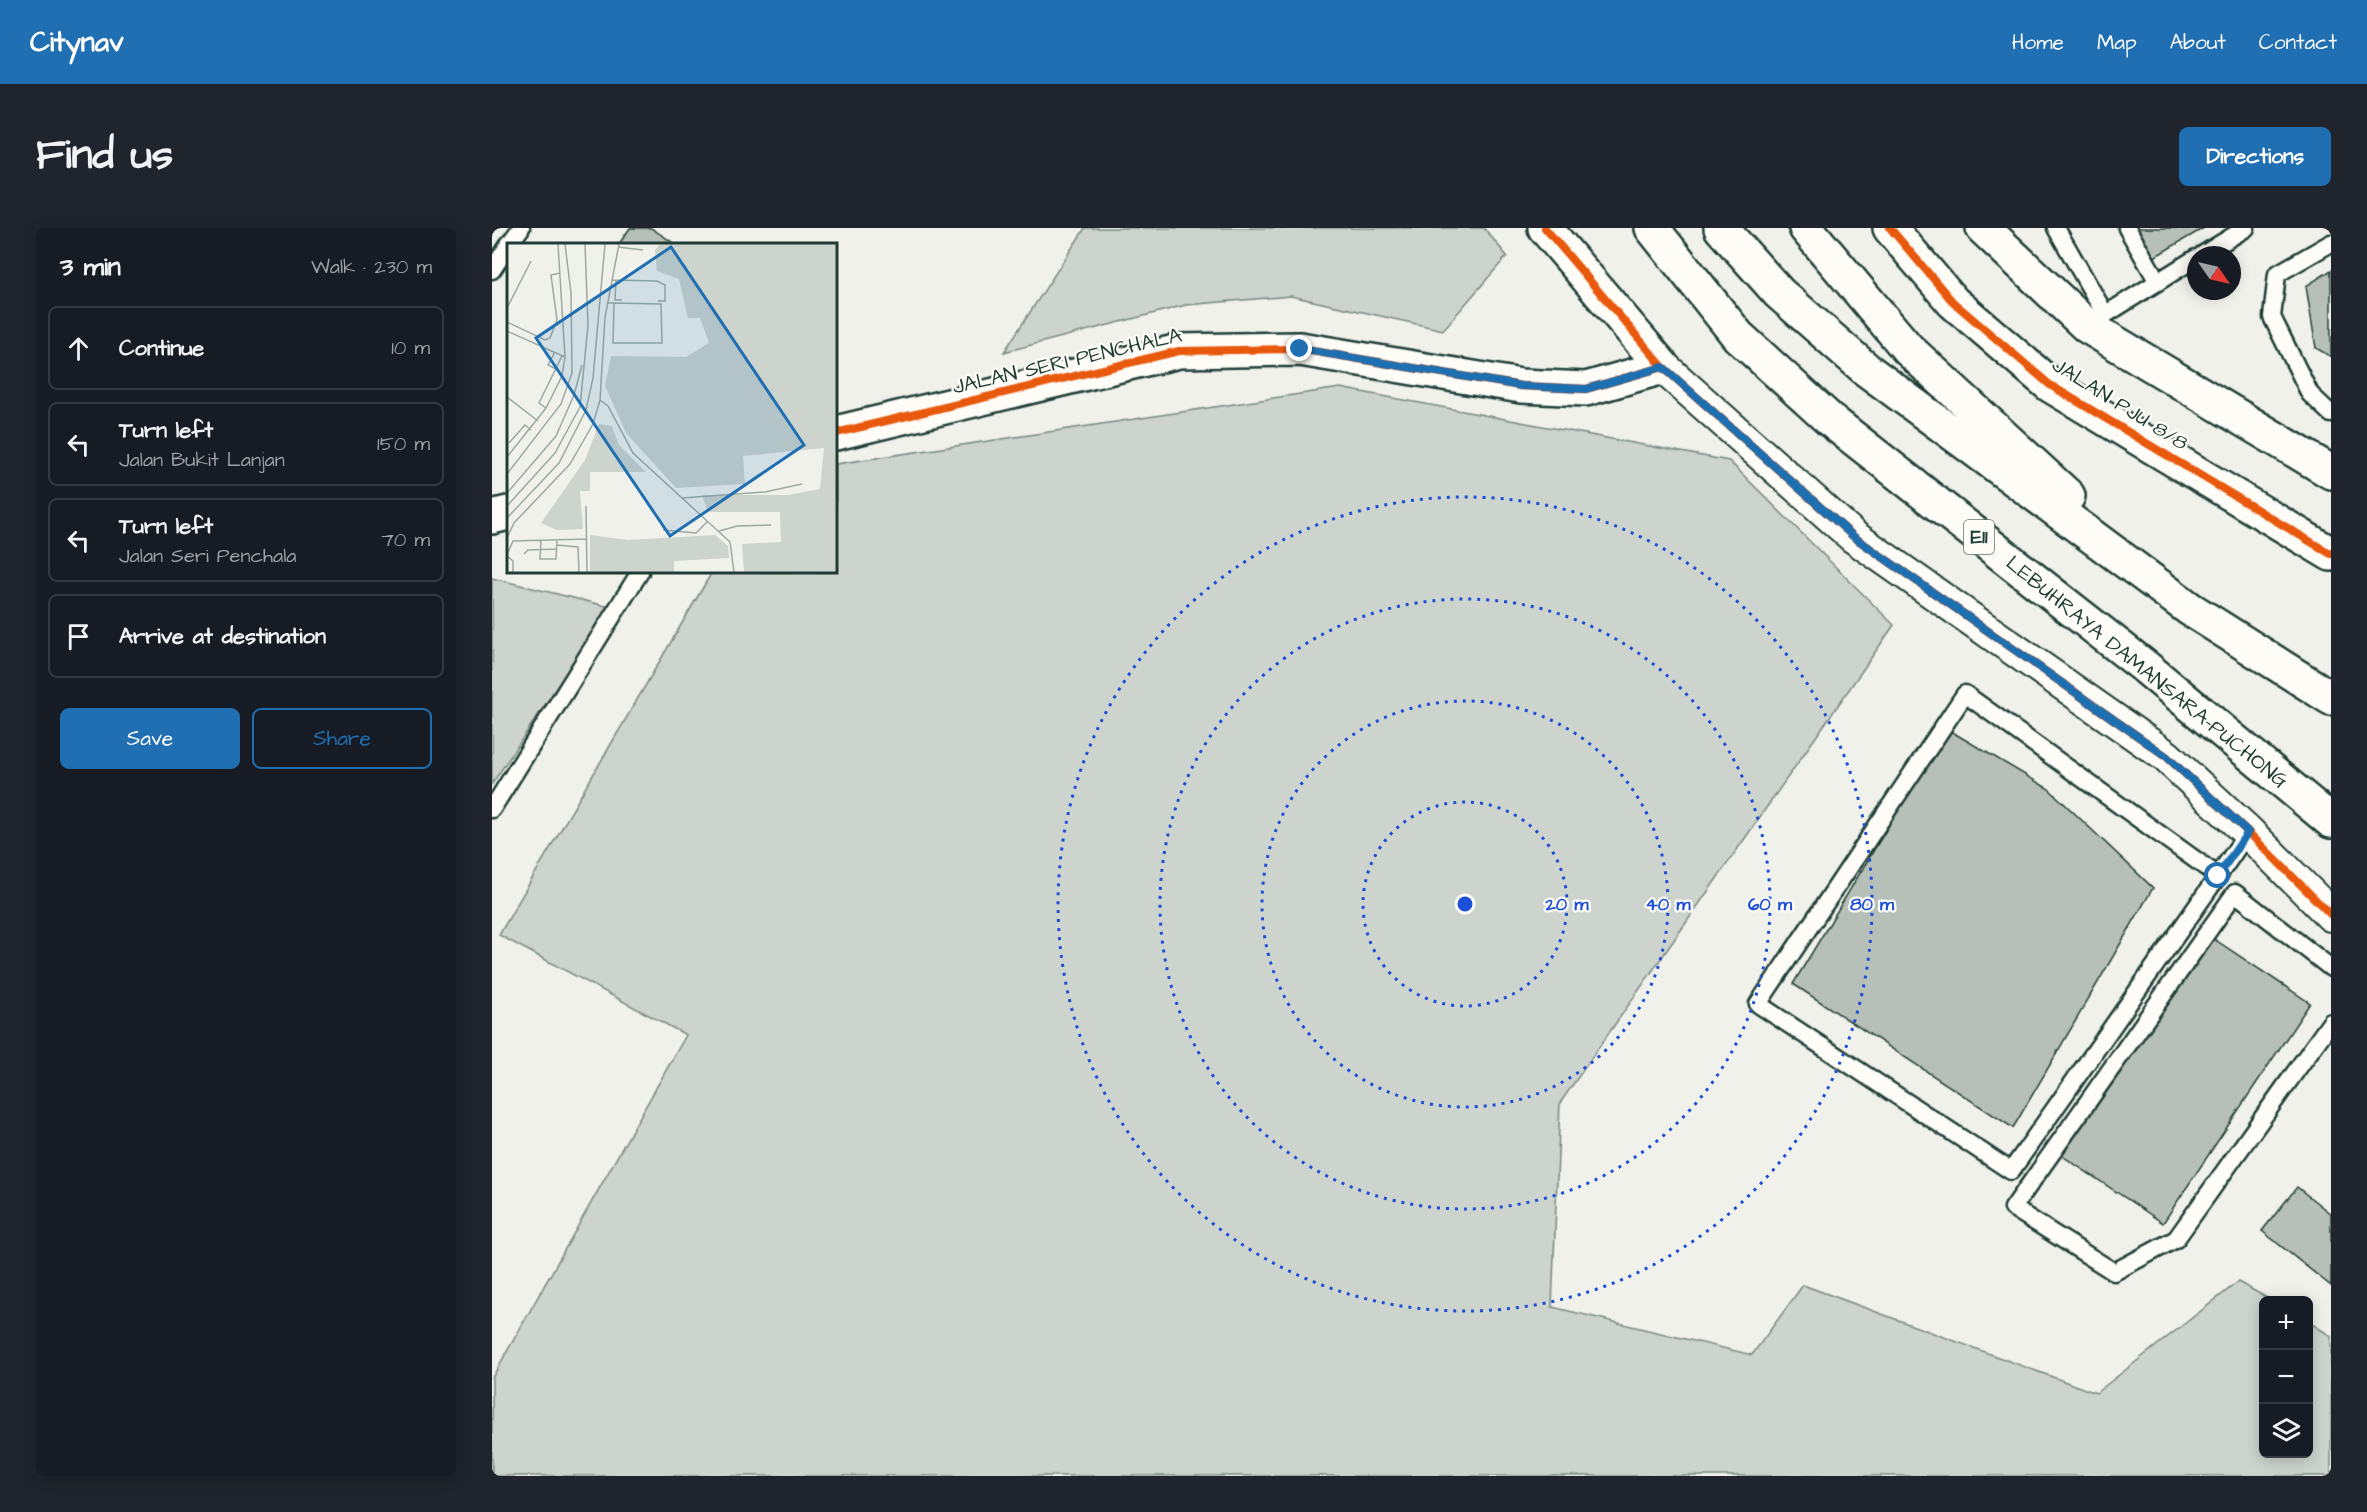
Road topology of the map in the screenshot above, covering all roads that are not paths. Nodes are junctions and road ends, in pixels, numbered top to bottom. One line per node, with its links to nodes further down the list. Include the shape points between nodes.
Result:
1 (521, 228): 11 (lane)
2 (1545, 228): 19 (main road)
3 (1652, 228): 30 (main road, LEBUHRAYA DAMANSARA–PUCHONG / E11, via 1738,336 1829,418 2144,666)
4 (1721, 228): 27 (main road, via 1779,294 1867,370)
5 (1806, 228): 27 (main road, via 1908,349)
6 (1890, 228): 25 (main road, JALAN PJU 8/8, via 1953,302 2050,385)
7 (1983, 228): 18 (main road)
8 (2056, 228): 18 (lane)
9 (2127, 228): 17 (lane)
10 (2246, 228): 13 (lane)
11 (510, 243)
12 (2331, 243): 20 (lane, via 2277,274 2272,317 2310,394)
13 (2217, 246)
14 (507, 248): 16 (lane)
15 (2187, 264): 17 (lane)
16 (492, 270)
17 (2158, 282): 18 (lane)
18 (2096, 320): 22 (main road)
19 (1663, 367): 21 (main road, JALAN SERI PENCHALA, via 1586,389 1521,386 1300,349 1179,351); 31 (street, via 1854,537 2166,756)
20 (2331, 414)
21 (837, 433)
22 (2331, 472)
23 (507, 513): 24 (main road)
24 (492, 517)
25 (2331, 554)
26 (639, 573): 29 (lane)
27 (2190, 609): 28 (main road)
28 (2331, 698)
29 (492, 810)
30 (2331, 821)
31 (2248, 832): 32 (lane); 33 (street)
32 (2218, 876): 32 (lane, via 2011,1171 1758,1004 1965,694)
33 (2331, 915)
34 (2331, 968): 35 (lane, via 2235,893 2013,1208 2114,1272 2176,1239)
35 (2331, 1022)

